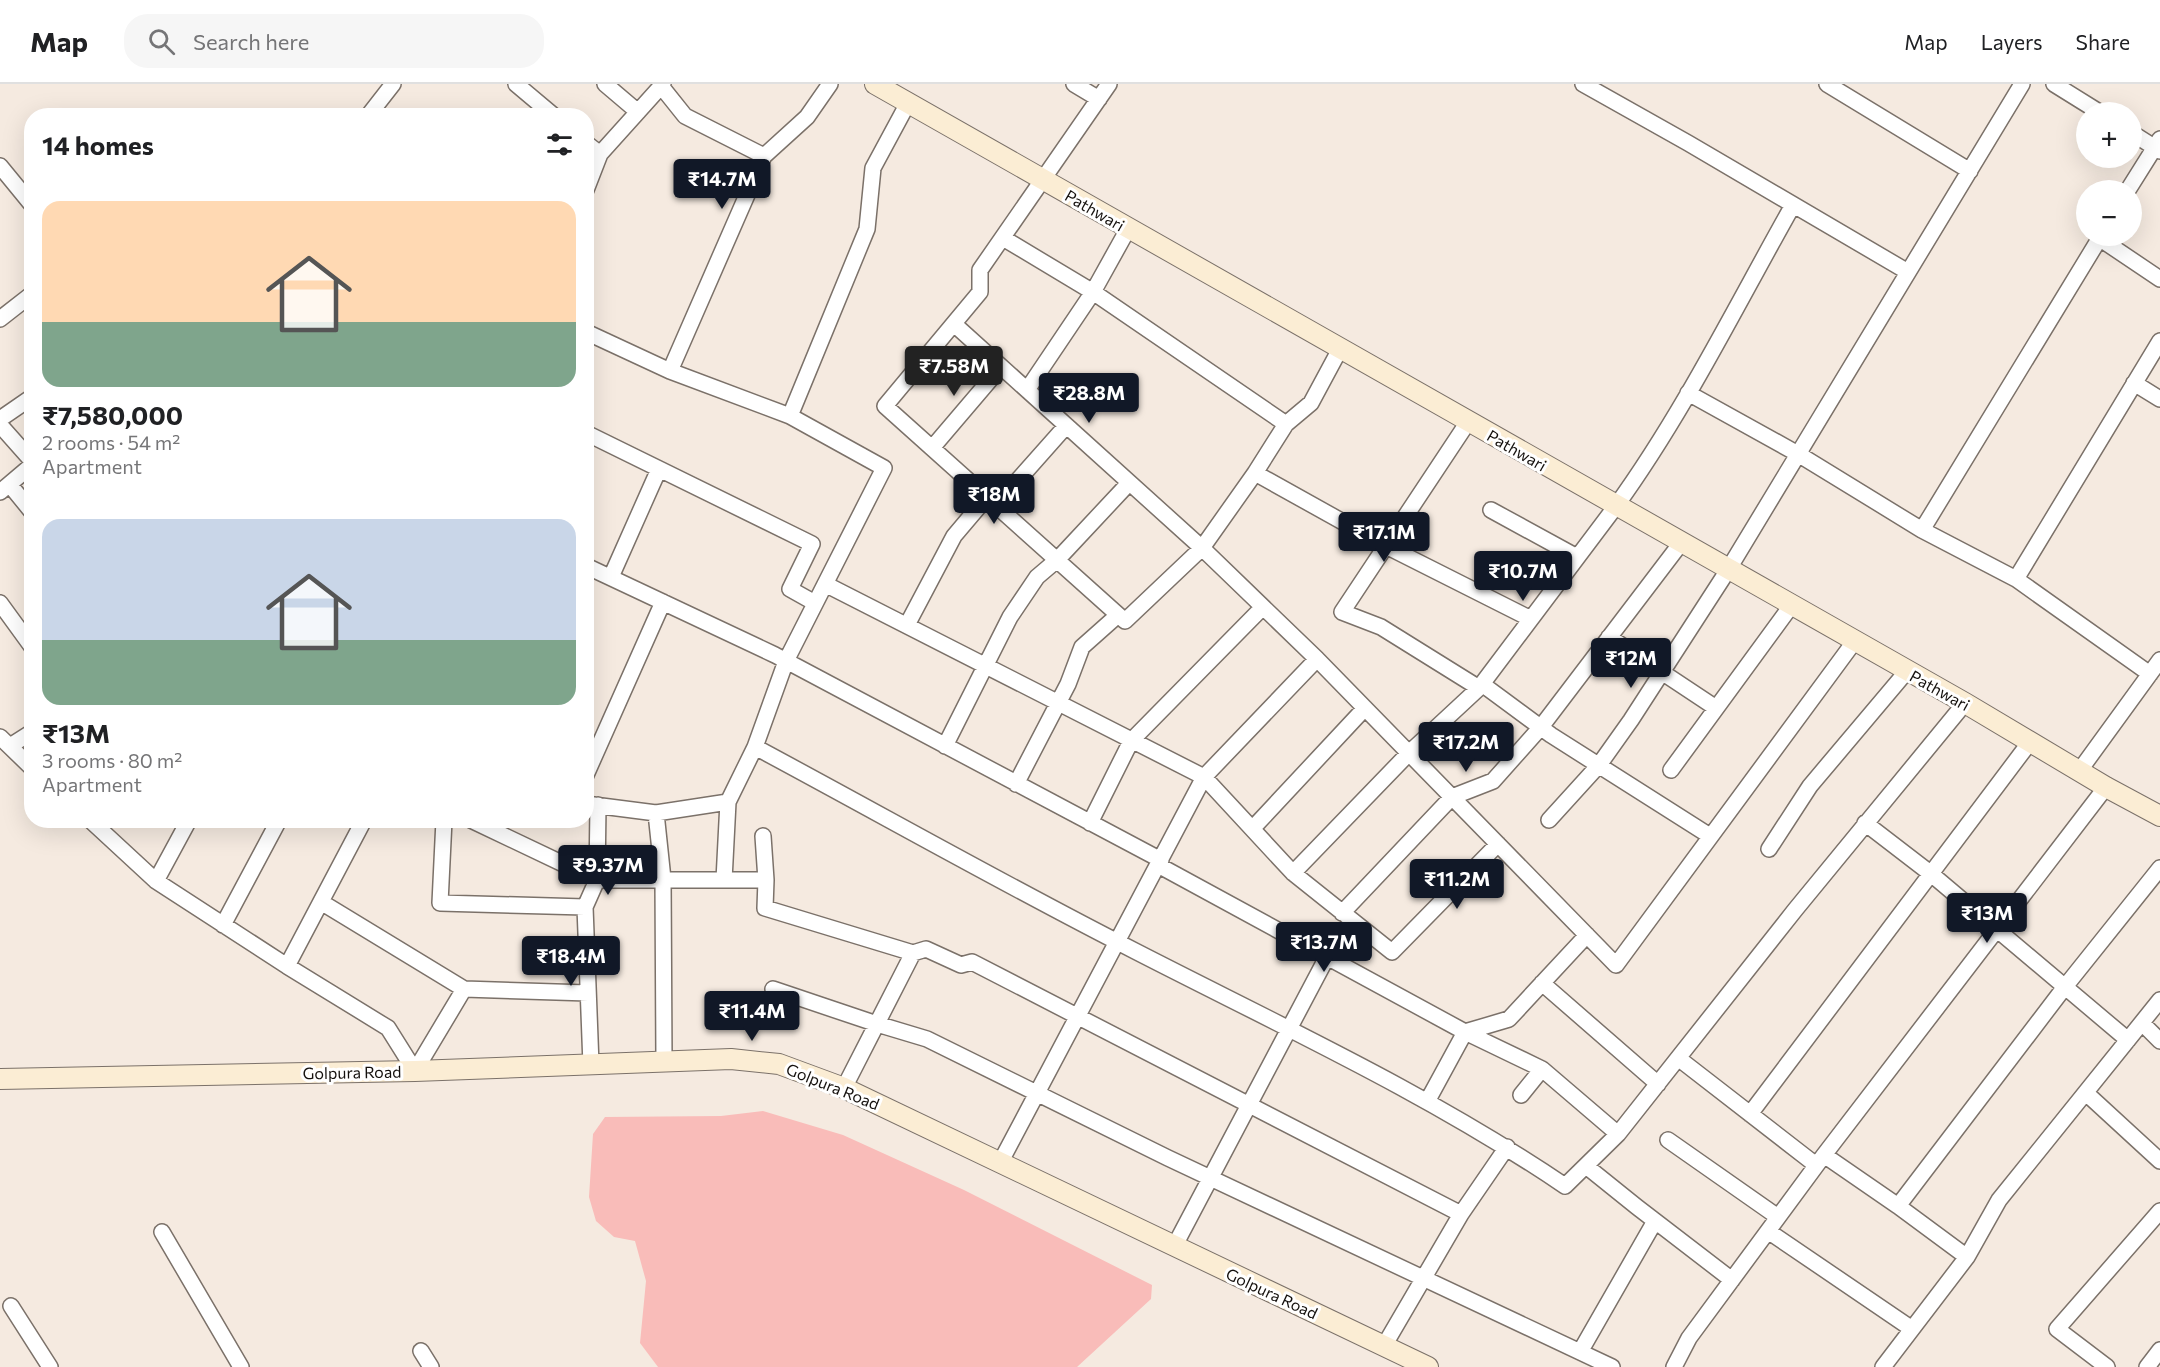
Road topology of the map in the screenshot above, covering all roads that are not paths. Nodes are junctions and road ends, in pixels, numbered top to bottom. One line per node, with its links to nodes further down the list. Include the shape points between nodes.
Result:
1 (393, 84): 16 (street)
2 (516, 84): 17 (street)
3 (605, 84): 18 (street)
4 (830, 84): 23 (street, via 807,117)
5 (875, 84): 15 (street, Pathwari)
6 (1074, 84): 13 (street)
7 (1109, 84): 13 (street)
8 (1583, 84): 30 (street)
9 (1827, 84): 26 (street)
10 (2022, 84): 26 (street)
11 (2054, 84): 14 (street)
12 (662, 85): 18 (street); 23 (street, via 685,116)
13 (1099, 99): 28 (street)
14 (2083, 102)
15 (909, 103): 28 (street, Pathwari); 51 (street, via 873,168 867,229)
16 (374, 108)
17 (544, 108)
18 (638, 112): 22 (street)
19 (2142, 138): 20 (street)
20 (2158, 146): 27 (street)
21 (594, 149): 22 (street)
22 (600, 154): 25 (street)
23 (764, 156): 45 (street)
24 (0, 166): 29 (street)
25 (594, 169)
26 (1970, 171): 35 (street)
27 (2135, 180)
28 (1043, 181): 31 (street, Pathwari); 32 (street)
29 (24, 196)
30 (1793, 205): 35 (street); 48 (street)
31 (1128, 229): 37 (street); 43 (street, Pathwari)
32 (1003, 238): 37 (street); 40 (street, via 980,270 981,292)
33 (2095, 246): 70 (street)
34 (2113, 246): 36 (street)
35 (1908, 272): 60 (street)
36 (2160, 279)
37 (1093, 292): 47 (street); 54 (street)
38 (24, 299): 39 (street)
39 (3, 312)
40 (954, 324): 44 (street); 58 (street, via 885,406)
41 (594, 336): 45 (street)
42 (2160, 341): 46 (street)
43 (1340, 349): 53 (street, Pathwari); 54 (street, via 1311,403)
44 (1001, 367): 47 (street); 58 (street)
45 (670, 371): 51 (street)
46 (2134, 383): 49 (street); 79 (street)
47 (1027, 390): 56 (street)
48 (1688, 393): 60 (street); 68 (street)
49 (2160, 399)
50 (24, 402): 52 (street)
51 (790, 417): 80 (street, via 884,468)
52 (0, 419)
53 (1468, 422): 68 (street, Pathwari); 72 (street)
54 (1286, 424): 63 (street)
55 (0, 425): 59 (street)
56 (1066, 426): 64 (street); 66 (street)
57 (594, 437): 61 (street)
58 (932, 448): 66 (street)
59 (24, 454)
60 (1798, 454): 70 (street); 77 (street)
61 (659, 469): 78 (street); 83 (street, via 812,544 790,589)
62 (24, 471): 65 (street)
63 (1255, 473): 72 (street); 73 (street)
64 (1129, 483): 73 (street); 75 (street)
65 (5, 489): 67 (street)
66 (991, 501): 75 (street); 88 (street, via 954,536)
67 (24, 505)
68 (1616, 506): 71 (street, Pathwari); 74 (street)
69 (1491, 510): 74 (street)
70 (1922, 530): 79 (street)
71 (1681, 543): 77 (street, Pathwari); 90 (street)
72 (1386, 546): 87 (street); 99 (street, via 1342,612 1381,627)
73 (1202, 549): 85 (street); 86 (street, via 1125,621)
74 (1577, 557): 87 (street)
75 (1057, 560): 86 (street); 95 (street, via 1036,577 1010,616)
76 (594, 570): 78 (street)
77 (1728, 570): 84 (street, Pathwari); 97 (street)
78 (611, 578): 81 (street)
79 (2016, 579): 98 (street)
80 (825, 584): 83 (street); 88 (street)
81 (663, 602): 94 (street); 112 (street)
82 (0, 603): 89 (street)
83 (815, 603): 94 (street)
84 (1791, 606): 91 (street, Pathwari); 103 (street)
85 (1263, 607): 92 (street); 106 (street)
86 (1118, 615): 101 (street, via 1082,647)
87 (1531, 619): 99 (street)
88 (907, 625): 95 (street)
89 (24, 636)
90 (1609, 637): 97 (street); 104 (street)
91 (1854, 642): 96 (street, Pathwari); 138 (street)
92 (1317, 659): 102 (street); 117 (street)
93 (2160, 660): 98 (street)
94 (786, 661): 109 (street); 110 (street)
95 (986, 665): 101 (street); 109 (street)
96 (1907, 671): 100 (street, Pathwari); 140 (street, via 1810,786)
97 (1662, 672): 103 (street); 114 (street)
98 (2150, 674): 116 (street)
99 (1481, 686): 104 (street); 111 (street)
100 (1965, 703): 107 (street, Pathwari); 127 (street)
101 (1058, 704): 106 (street); 118 (street)
102 (1365, 708): 111 (street); 135 (street)
103 (1716, 708): 115 (street)
104 (1541, 728): 114 (street); 120 (street, via 1493,781)
105 (24, 735): 108 (street)
106 (1131, 741): 117 (street); 126 (street)
107 (2030, 741): 116 (street, Pathwari); 144 (street)
108 (5, 742): 113 (street)
109 (945, 746): 118 (street)
110 (755, 747): 121 (street); 156 (street)
111 (1409, 753): 120 (street); 143 (street)
112 (594, 757)
113 (24, 760)
114 (1599, 765): 125 (street); 138 (street)
115 (1671, 770)
116 (2080, 770): 119 (street, Pathwari)
117 (1204, 777): 135 (street); 141 (street)
118 (1016, 784): 126 (street)
119 (2106, 787): 123 (street, Pathwari); 154 (street)
120 (1452, 797): 139 (street); 152 (street)
121 (728, 802): 124 (street); 147 (street)
122 (594, 805): 124 (street)
123 (2153, 807): 136 (street)
124 (656, 813): 145 (street)
125 (1549, 820)
126 (1090, 823): 141 (street)
127 (1865, 823): 144 (street); 173 (street)
128 (99, 828): 149 (street)
129 (185, 828): 149 (street)
130 (275, 828): 153 (street)
131 (360, 828): 150 (street)
132 (444, 828): 151 (street, via 440,903)
133 (488, 828): 146 (street)
134 (594, 828): 146 (street)
135 (1253, 828): 143 (street)
136 (2160, 829)
137 (763, 836): 148 (street)
138 (1710, 836): 155 (street, via 1616,965)
139 (1498, 844): 152 (street, via 1392,952); 155 (street)
140 (1769, 849)
141 (1159, 863): 156 (street); 158 (street)
142 (2160, 868): 161 (street)
143 (1293, 873): 152 (street)
144 (1930, 873): 154 (street); 186 (street)
145 (663, 879): 146 (street); 147 (street); 174 (street)
146 (597, 880): 151 (street)
147 (724, 880): 148 (street)
148 (766, 880): 157 (street, via 765,908)
149 (156, 881): 153 (street)
150 (321, 902): 159 (street); 162 (street)
151 (585, 907): 164 (street)
152 (1341, 913)
153 (223, 924): 159 (street)
154 (1996, 930): 161 (street); 191 (street)
155 (1587, 935): 160 (street)
156 (1118, 942): 166 (street); 169 (street)
157 (913, 953): 166 (street, via 926,949 961,965 972,962); 168 (street)
158 (1328, 957): 169 (street); 170 (street)
159 (287, 966): 177 (street, via 387,1028)
160 (1542, 983): 170 (street, via 1509,1019); 179 (street)
161 (2064, 988): 171 (street); 195 (street)
162 (464, 989): 164 (street); 177 (street)
163 (773, 989): 168 (street)
164 (588, 993): 175 (street)
165 (2160, 1000): 167 (street)
166 (1078, 1016): 182 (street); 185 (street)
167 (2142, 1023): 171 (street); 172 (street)
168 (877, 1024): 180 (street); 182 (street, via 927,1039)
169 (1289, 1030): 184 (street); 185 (street)
170 (1465, 1032): 176 (street); 184 (street)
171 (2128, 1040): 181 (street)
172 (2160, 1041)
173 (1678, 1058): 179 (street); 186 (street)
174 (664, 1061): 175 (street, Golpura Road); 180 (street, Golpura Road, via 731,1059 779,1064)
175 (591, 1065): 177 (street, Golpura Road)
176 (1542, 1069): 183 (street); 187 (street)
177 (415, 1071): 178 (street, Golpura Road)
178 (0, 1079)
179 (1658, 1084): 187 (street)
180 (844, 1088): 192 (street, Golpura Road)
181 (2086, 1093): 190 (street); 203 (street, via 1999,1200)
182 (1037, 1094): 192 (street); 194 (street)
183 (1521, 1095)
184 (1428, 1100): 189 (street)
185 (1250, 1104): 194 (street); 197 (street)
186 (1750, 1114): 191 (street)
187 (1618, 1134): 193 (street)
188 (1668, 1140): 198 (street)
189 (1507, 1147): 193 (street, via 1566,1186); 197 (street)
190 (2157, 1151)
191 (1820, 1160): 195 (street); 198 (street)
192 (1000, 1163): 202 (street, Golpura Road)
193 (1586, 1166): 199 (street)
194 (1211, 1177): 202 (street); 204 (street)
195 (1898, 1206): 203 (street)
196 (2160, 1211): 219 (street, via 2057,1329)
197 (1461, 1214): 204 (street)
198 (1778, 1217): 200 (street)
199 (1655, 1221): 205 (street); 211 (street)
200 (1768, 1231): 205 (street); 207 (street)
201 (162, 1232): 213 (street)
202 (1174, 1247): 208 (street, Golpura Road)
203 (1967, 1257): 207 (street)
204 (1422, 1279): 208 (street); 211 (street)
205 (1732, 1280): 217 (street, via 1689,1338)
206 (11, 1306): 212 (street)
207 (1912, 1329): 218 (street)
208 (1384, 1346): 215 (street, Golpura Road)
209 (2160, 1350): 220 (street)
210 (421, 1351): 214 (street)
211 (1580, 1352): 216 (street)
212 (50, 1367)
213 (240, 1367)
214 (431, 1367)
215 (1428, 1367)
216 (1612, 1367)
217 (1674, 1367)
218 (1883, 1367)
219 (2108, 1367)
220 (2146, 1367)

